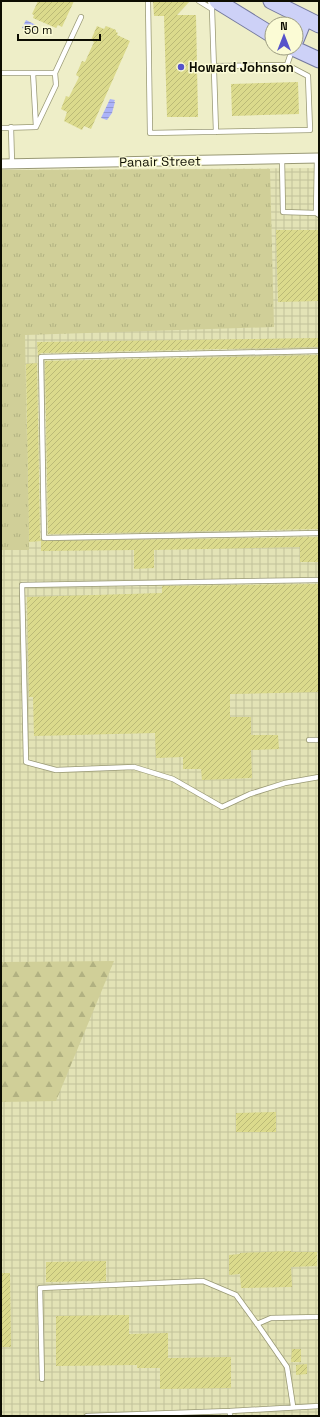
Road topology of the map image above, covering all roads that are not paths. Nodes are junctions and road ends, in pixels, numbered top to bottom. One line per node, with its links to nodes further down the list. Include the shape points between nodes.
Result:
1 (148, 1): 21 (lane, via 150,133)
2 (198, 1): 5 (lane)
3 (210, 1): 5 (lane)
4 (271, 1): 7 (main road)
5 (214, 5): 9 (main road); 14 (lane)
6 (81, 17): 17 (lane)
7 (305, 18): 8 (main road)
8 (319, 25)
9 (264, 31)
10 (304, 53): 12 (main road)
11 (290, 56): 13 (lane)
12 (319, 60)
13 (287, 65): 14 (lane); 21 (lane, via 308,76 310,130)
14 (214, 66): 21 (lane)
15 (1, 73): 16 (lane)
16 (33, 73): 17 (lane); 19 (lane)
17 (55, 73): 19 (lane, via 56,86)
18 (11, 127): 19 (lane); 20 (lane); 25 (lane)
19 (36, 127)
20 (1, 128)
21 (216, 132)
22 (318, 158): 23 (street, Panair Street); 26 (lane)
23 (282, 159): 25 (street, Panair Street); 26 (lane, via 283,212)
24 (1, 164): 25 (street, Panair Street)
25 (12, 164)
26 (318, 214)
27 (319, 351): 28 (lane, via 41,357 44,538)
28 (319, 533)
29 (319, 580): 32 (lane, via 22,585 26,762 56,770 134,767 173,779 222,807 250,794 285,783)
30 (309, 740): 31 (lane)
31 (319, 740)
32 (319, 777)
33 (319, 1317): 34 (lane, via 271,1318)
34 (257, 1324): 35 (lane, via 236,1295 203,1281 40,1288); 36 (lane, via 287,1367)
35 (42, 1379)
36 (293, 1406): 37 (lane); 38 (lane)
37 (319, 1406)
38 (230, 1413): 39 (lane)
39 (87, 1416)

